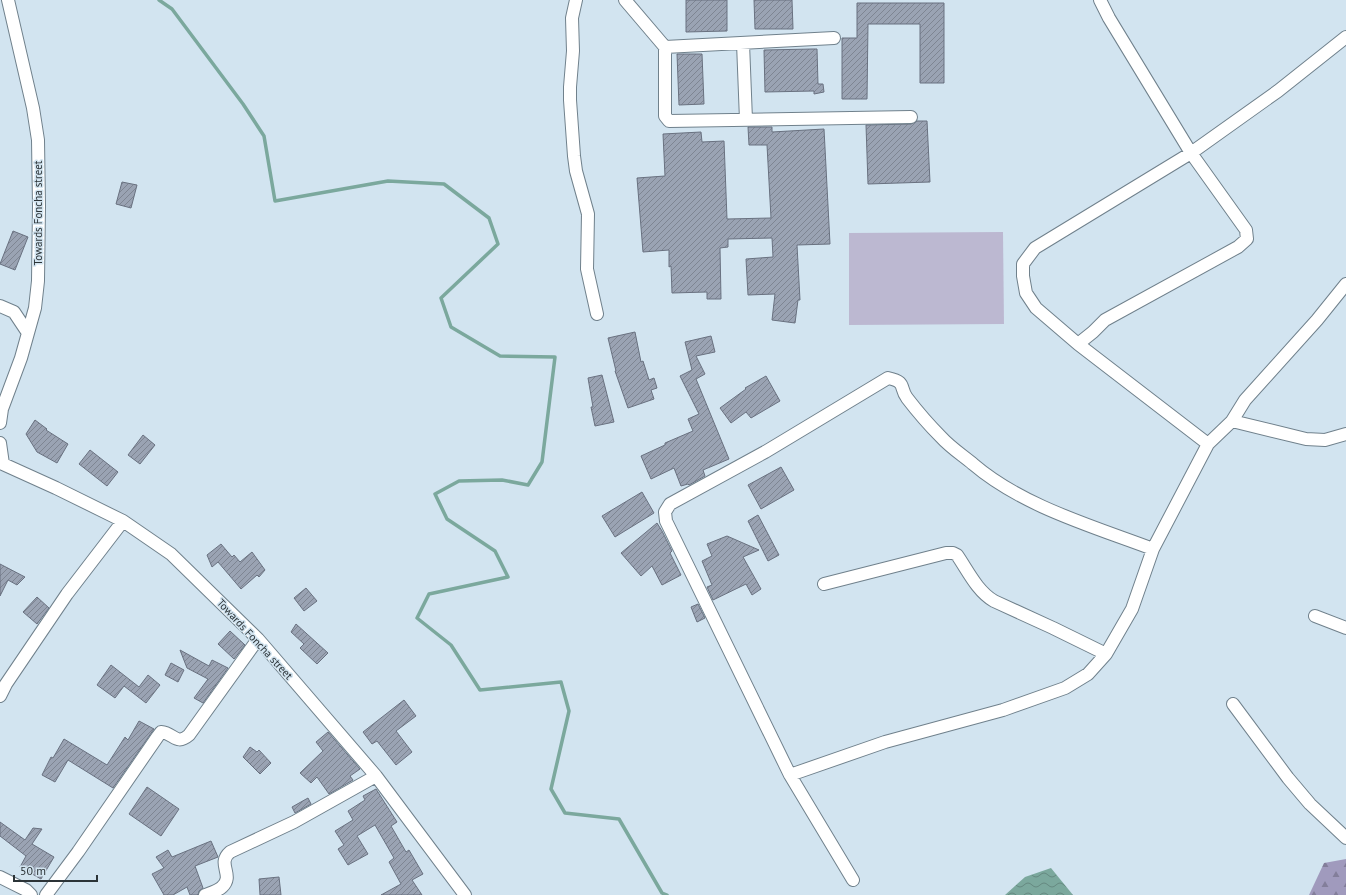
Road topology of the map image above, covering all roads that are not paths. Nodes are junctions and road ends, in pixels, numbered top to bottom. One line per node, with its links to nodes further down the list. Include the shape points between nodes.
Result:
1 (8, 0): 15 (street, Towards Foncha street, via 33,108 38,146 38,281 35,308)
2 (576, 0): 14 (street, via 572,18 570,100 576,171 588,214 587,269)
3 (625, 0): 8 (street)
4 (1100, 0): 11 (street)
5 (1346, 37): 11 (street, via 1278,91)
6 (834, 38): 7 (street)
7 (743, 43): 8 (street); 10 (street)
8 (665, 47): 10 (street, via 665,116 669,121)
9 (911, 117): 10 (street)
10 (746, 120)
11 (1190, 153): 16 (street, via 1246,230 1247,239 1238,247 1105,320); 16 (street, via 1035,248 1023,264 1026,293 1036,308)
12 (1346, 284): 17 (street, via 1245,400)
13 (0, 306): 15 (street, via 14,312)
14 (596, 314)
15 (28, 333): 18 (street, Towards Foncha street, via 2,408)
16 (1078, 344): 21 (street)
17 (1232, 420): 19 (street, via 1306,439 1325,440); 21 (street)
18 (0, 423)
19 (1346, 434)
20 (0, 443): 22 (street, Towards Foncha street)
21 (1208, 444): 24 (street)
22 (2, 465): 23 (street, Towards Foncha street)
23 (123, 521): 28 (street, Towards Foncha street, via 171,554); 30 (street, via 67,594)
24 (1152, 549): 29 (street, via 1132,609); 32 (street, via 1038,505 1009,491 974,466 941,437 906,396 902,384 896,379 888,378 765,452 670,504 665,512 666,521)
25 (824, 584): 29 (street, via 953,553 986,596)
26 (1315, 616): 27 (street)
27 (1346, 628)
28 (258, 640): 33 (street, Towards Foncha street); 39 (street, via 189,735 178,740 161,732)
29 (1106, 654): 32 (street, via 1088,674 1065,688 1004,710 885,742)
30 (0, 696)
31 (1233, 704): 34 (street, via 1310,804)
32 (790, 774): 36 (street)
33 (376, 776): 37 (street, Towards Foncha street); 40 (street, via 294,822 230,852 224,861 226,883)
34 (1346, 838)
35 (0, 877): 38 (street)
36 (853, 880)
37 (464, 894)
38 (31, 895)
39 (46, 895)
40 (205, 895)

